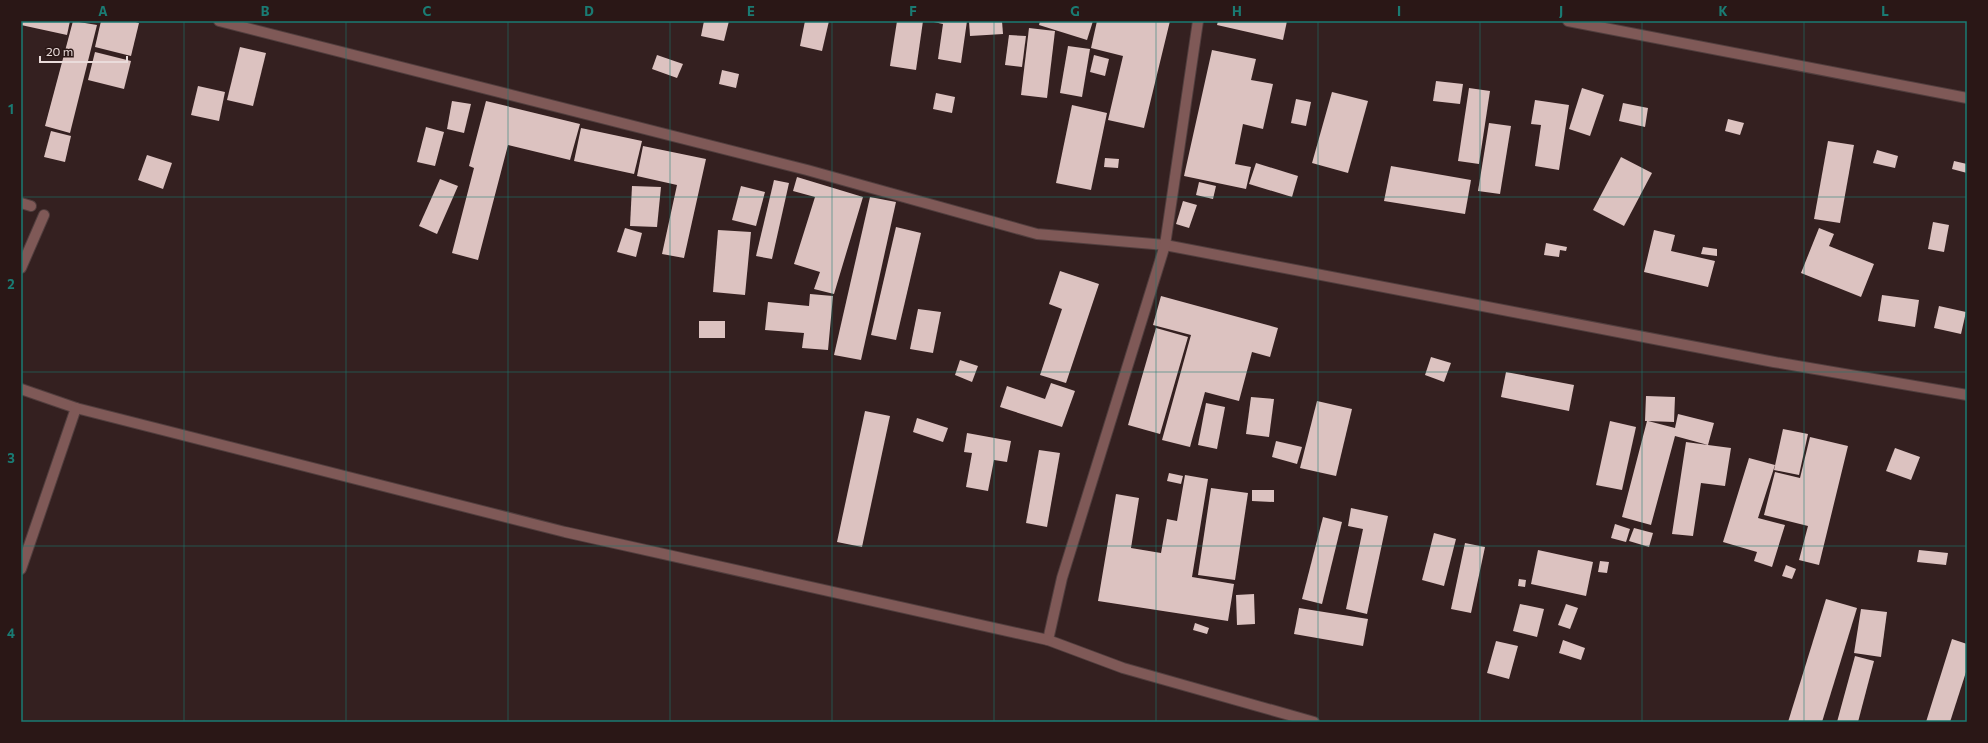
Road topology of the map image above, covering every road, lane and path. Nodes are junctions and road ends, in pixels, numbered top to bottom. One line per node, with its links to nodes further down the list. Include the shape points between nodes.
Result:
1 (219, 21): 8 (street, via 807,170 1037,234)
2 (1198, 21): 8 (street)
3 (1568, 21): 4 (street)
4 (1967, 98)
5 (21, 203): 6 (street)
6 (32, 206)
7 (44, 215): 9 (street)
8 (1165, 245): 11 (street); 14 (street, via 1062,578)
9 (21, 268)
10 (21, 389): 12 (street)
11 (1967, 396)
12 (76, 408): 13 (street); 14 (street, via 565,532)
13 (22, 565)
14 (1048, 640): 15 (street, via 1123,668)
15 (1314, 722)

